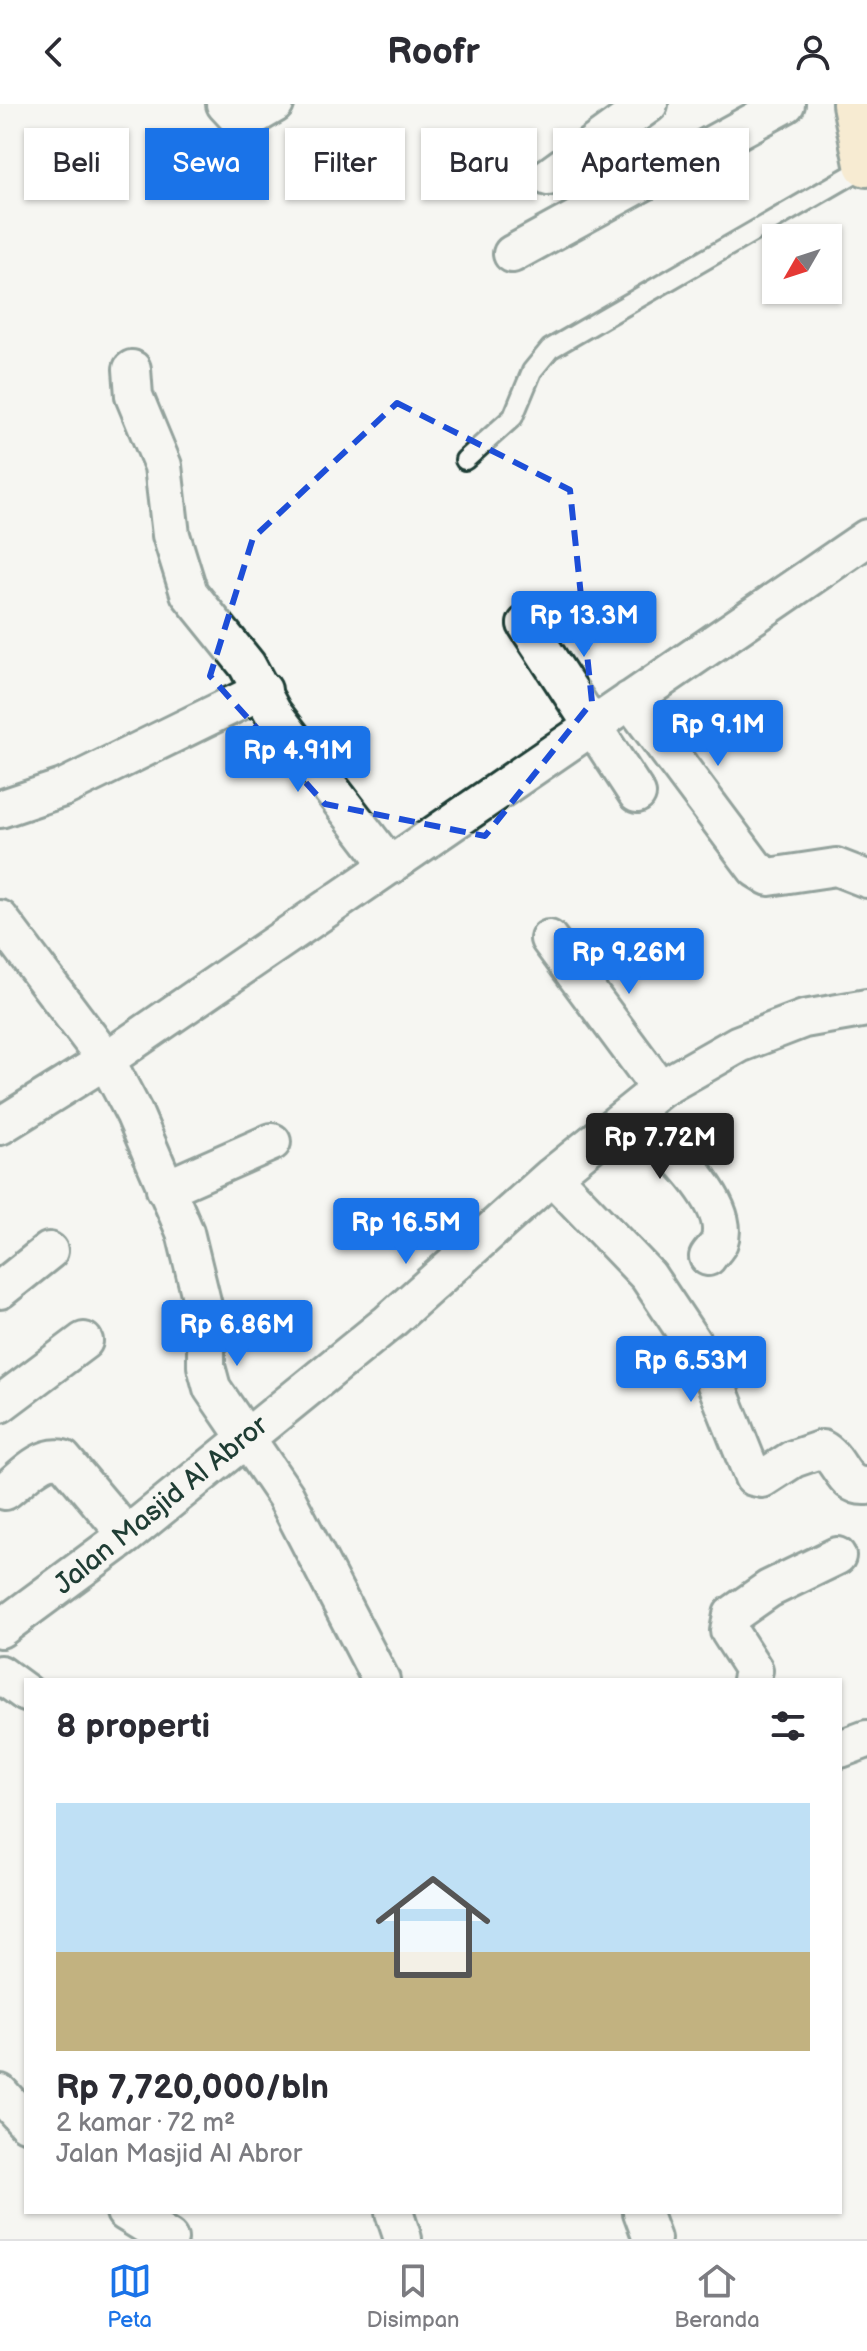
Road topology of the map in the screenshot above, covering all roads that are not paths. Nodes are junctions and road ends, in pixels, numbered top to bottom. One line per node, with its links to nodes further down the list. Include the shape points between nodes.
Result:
1 (275, 104): 5 (street, via 249,119)
2 (649, 104): 7 (street)
3 (786, 104): 8 (street)
4 (855, 104): 6 (main road)
5 (232, 111)
6 (867, 165): 10 (lane, via 550,349 532,371 513,417)
7 (548, 177)
8 (512, 254)
9 (132, 369): 13 (street, via 134,396 163,466 171,535 189,593)
10 (465, 460)
11 (867, 538): 14 (street)
12 (526, 624): 15 (street)
13 (263, 690): 17 (street, via 76,782); 18 (street, via 273,713)
14 (630, 700): 15 (street); 19 (street, via 756,869 769,877 836,867)
15 (591, 726): 16 (street); 18 (street)
16 (637, 794)
17 (0, 809)
18 (390, 866): 23 (street)
19 (867, 879)
20 (0, 919): 23 (street)
21 (549, 939): 24 (street)
22 (865, 1013): 24 (street, Jalan Masjid Al Abror, via 791,1024 739,1044)
23 (106, 1060): 25 (street); 28 (street)
24 (647, 1100): 27 (street, Jalan Masjid Al Abror); 30 (street, via 712,1201 721,1227 719,1242)
25 (0, 1126)
26 (272, 1142): 28 (street)
27 (552, 1176): 34 (street, Jalan Masjid Al Abror, via 389,1322); 35 (street, via 648,1276 695,1346 710,1369 753,1477 762,1479 793,1459 822,1449 833,1455 848,1481)
28 (165, 1189): 34 (street, via 185,1232 196,1274 212,1388)
29 (49, 1251): 31 (street)
30 (708, 1257)
31 (0, 1290)
32 (84, 1341): 33 (street)
33 (0, 1404)
34 (246, 1437): 37 (street, Jalan Masjid Al Abror); 41 (street, via 285,1495)
35 (867, 1486)
36 (5, 1491): 37 (street, via 44,1460 63,1459)
37 (127, 1535): 39 (street, Jalan Masjid Al Abror)
38 (837, 1556): 42 (street, via 769,1589 732,1615 729,1631 754,1670)
39 (5, 1617)
40 (0, 1674): 43 (street)
41 (380, 1678)
42 (752, 1678)
43 (24, 1692)
44 (867, 1739): 45 (street)
45 (842, 1748)
46 (128, 2214): 49 (street)
47 (395, 2214): 50 (street)
48 (643, 2214): 51 (street)
49 (169, 2239)
50 (403, 2239)
51 (652, 2239)

